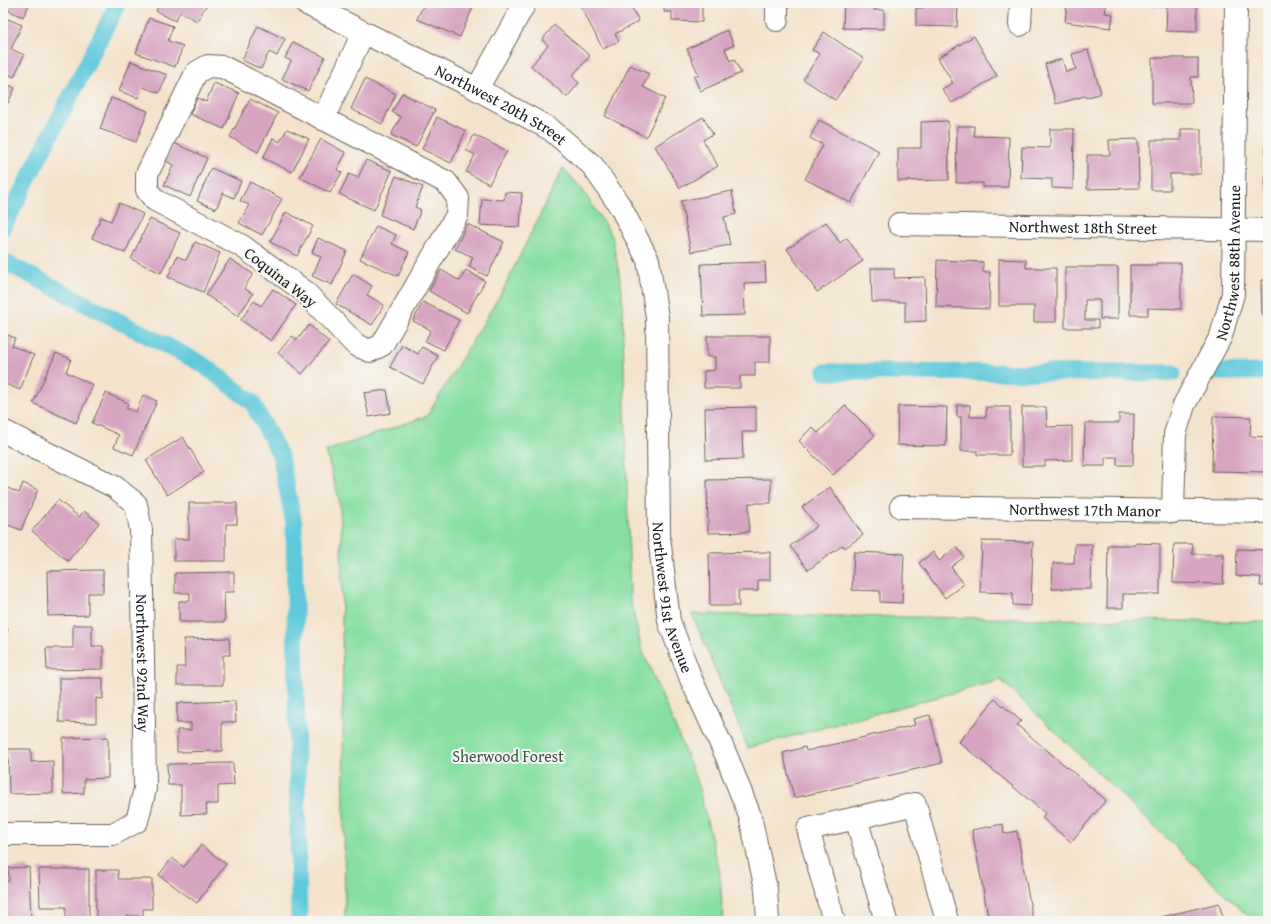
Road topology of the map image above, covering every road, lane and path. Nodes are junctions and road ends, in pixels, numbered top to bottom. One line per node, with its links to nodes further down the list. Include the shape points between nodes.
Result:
1 (305, 3): 6 (street, Northwest 20th Street)
2 (525, 3): 7 (street)
3 (1021, 3): 5 (street)
4 (1236, 3): 10 (street, Northwest 88th Avenue)
5 (1020, 25)
6 (363, 33): 7 (street, Northwest 20th Street); 8 (street)
7 (477, 89): 12 (street, Northwest 20th Street, via 550,129 592,164 620,206)
8 (323, 119): 8 (street, Coquina Way, via 223,68 208,66 196,73 147,174 147,190 155,200 242,246 304,291 356,345 370,351 382,345 457,215 458,198 446,182)
9 (899, 224): 10 (street, Northwest 18th Street)
10 (1233, 230): 11 (street, Northwest 18th Street); 15 (street, Northwest 88th Avenue, via 1233,294 1221,336 1184,405 1175,434)
11 (1268, 230)
12 (648, 260): 19 (street, Northwest 91st Avenue, via 657,317 659,537 669,621 750,816 766,889)
13 (3, 431): 18 (street, Northwest 92nd Way, via 115,487 136,504 141,530 145,789 137,821 113,834)
14 (902, 507): 15 (street, Northwest 17th Manor)
15 (1173, 512): 16 (street, Northwest 17th Manor)
16 (1268, 512)
17 (856, 818): 20 (street, via 808,829); 21 (street); 22 (street, via 915,804)
18 (3, 834)
19 (768, 921)
20 (834, 921)
21 (886, 921)
22 (947, 921)

